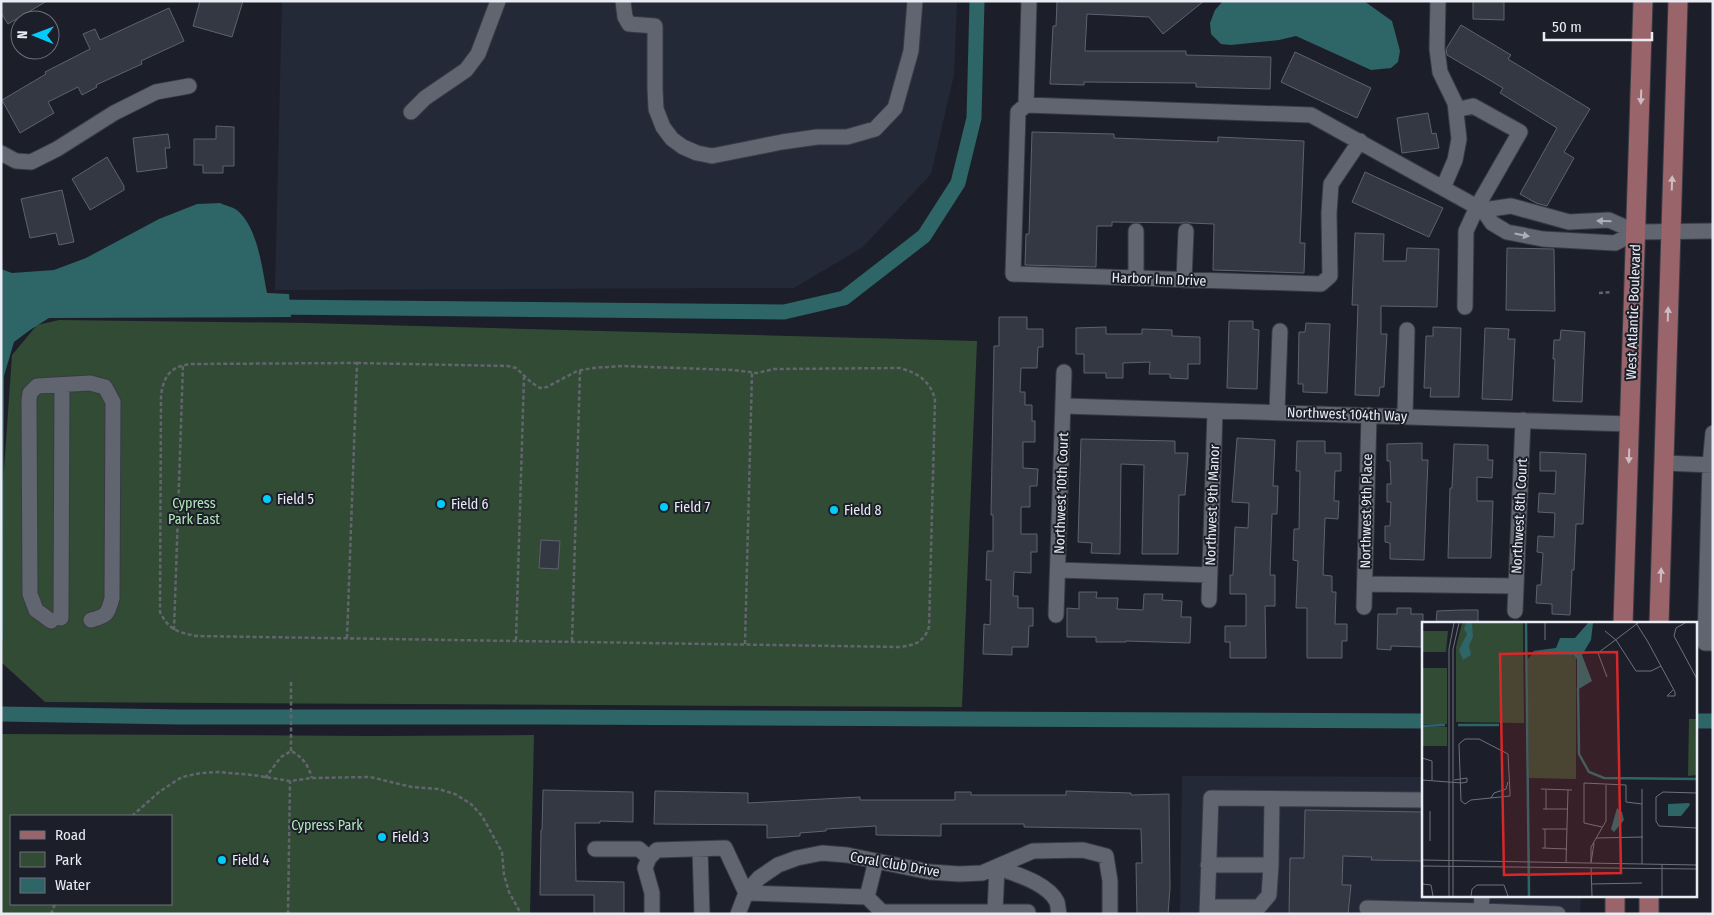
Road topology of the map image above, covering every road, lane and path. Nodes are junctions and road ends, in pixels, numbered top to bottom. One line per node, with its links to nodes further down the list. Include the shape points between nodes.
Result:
1 (498, 1): 11 (street, via 478,54 466,70 425,98)
2 (623, 1): 3 (street, via 629,24 655,26 656,109 663,126 683,147 712,156 817,137 847,138 875,129 895,108 911,50)
3 (915, 1)
4 (1029, 1): 9 (street, Harbor Inn Drive)
5 (1438, 1): 10 (street, via 1440,72)
6 (1644, 1): 20 (main road, West Atlantic Boulevard, one-way to 20)
7 (1678, 1): 21 (main road, one-way to 7)
8 (189, 86): 13 (street, via 156,92 31,162 16,161)
9 (1026, 105): 12 (street, via 1311,115); 23 (street, Harbor Inn Drive, via 1018,112 1013,274)
10 (1456, 110): 14 (street, via 1459,139 1455,160); 15 (street, via 1472,106 1520,132)
11 (411, 112)
12 (1360, 141): 14 (street); 24 (street, Harbor Inn Drive, via 1331,184 1330,276 1321,284)
13 (1, 153)
14 (1443, 188): 15 (street)
15 (1480, 208): 16 (street, via 1511,206); 22 (street, one-way to 22, via 1492,224 1507,232); 27 (street, via 1466,231)
16 (1569, 222): 20 (street, one-way to 16, via 1609,220); 22 (street)
17 (1136, 230): 23 (street)
18 (1186, 231): 24 (street)
19 (1713, 231): 21 (street)
20 (1636, 232): 21 (street); 22 (street, via 1615,243); 43 (main road, West Atlantic Boulevard)
21 (1671, 232): 45 (main road, one-way to 21)
22 (1570, 240)
23 (1136, 278): 24 (street, Harbor Inn Drive)
24 (1184, 280)
25 (1612, 292): 26 (path)
26 (1599, 293)
27 (1465, 307)
28 (1407, 330): 41 (street)
29 (1280, 331): 39 (street)
30 (357, 363): 31 (path); 35 (path, via 508,366 516,368); 59 (path)
31 (183, 365): 58 (path); 58 (path, via 168,375 161,395 160,612 166,624)
32 (580, 370): 33 (path, via 622,366); 35 (path, via 540,388); 61 (path)
33 (752, 372): 63 (path); 63 (path, via 900,368 926,381 935,399 929,627 926,635 920,642 901,647)
34 (1064, 372): 37 (street, Northwest 10th Court)
35 (524, 376): 60 (path)
36 (62, 385): 36 (street, via 56,620 36,610 30,594 29,400 30,393 37,386); 55 (street, via 90,383 105,387 113,402 112,598 110,610 104,617)
37 (1064, 406): 38 (street, Northwest 104th Way); 47 (street, Northwest 10th Court)
38 (1215, 411): 39 (street, Northwest 104th Way); 48 (street, Northwest 9th Manor)
39 (1277, 412): 40 (street, Northwest 104th Way)
40 (1369, 415): 41 (street, Northwest 104th Way); 49 (street, Northwest 9th Place)
41 (1405, 416): 42 (street, Northwest 104th Way)
42 (1523, 420): 43 (street, Northwest 104th Way); 50 (street, Northwest 8th Court)
43 (1630, 424): 56 (main road, West Atlantic Boulevard, one-way to 56)
44 (1713, 434): 46 (street)
45 (1664, 463): 46 (street); 57 (main road, one-way to 45)
46 (1712, 465): 62 (street, via 1705,643)
47 (1058, 570): 48 (street); 54 (street, Northwest 10th Court)
48 (1210, 575): 51 (street, Northwest 9th Manor)
49 (1365, 584): 50 (street); 52 (street, Northwest 9th Place)
50 (1515, 586): 53 (street, Northwest 8th Court)
51 (1209, 600)
52 (1364, 607)
53 (1515, 611)
54 (1056, 615)
55 (91, 620)
56 (1623, 622)
57 (1659, 622)
58 (174, 630): 59 (path, via 196,636)
59 (347, 638): 60 (path)
60 (516, 640): 61 (path)
61 (572, 641): 63 (path)
62 (1713, 643)
63 (745, 644)
64 (292, 681): 65 (path)
65 (291, 752): 66 (path, via 281,757); 67 (path, via 300,756)
66 (265, 778): 68 (path); 71 (path, via 218,772 182,777)
67 (312, 778): 68 (path); 89 (path, via 370,776 412,787 438,789 471,804 482,816 502,852 509,892)
68 (290, 781): 88 (path)
69 (1272, 798): 70 (street); 76 (street, via 1211,798); 77 (street)
70 (1422, 800)
71 (133, 815)
72 (595, 849): 74 (street, via 639,849)
73 (700, 849): 74 (street, via 657,850); 79 (street, via 725,848); 91 (street)
74 (648, 858): 90 (street, via 645,868 652,894)
75 (876, 861): 78 (street, Coral Club Drive, via 930,872 959,874 982,873); 79 (street, Coral Club Drive, via 822,854 797,858 778,865 759,878); 80 (street)
76 (1208, 865): 77 (street); 85 (street)
77 (1271, 865): 85 (street, via 1269,895 1259,907)
78 (997, 867): 86 (street); 93 (street, via 1045,888 1057,902); 94 (street, Coral Club Drive, via 1032,851 1082,850 1106,856)
79 (746, 893): 80 (street); 92 (street, Coral Club Drive)
80 (867, 897): 86 (street, via 882,912)
81 (1615, 898): 96 (main road)
82 (1649, 898): 97 (main road)
83 (1482, 904): 84 (street); 95 (street)
84 (1367, 908)
85 (1207, 910)
86 (995, 912): 87 (street)
87 (1028, 912)
88 (288, 914)
89 (521, 914)
90 (652, 914)
91 (702, 914)
92 (738, 914)
93 (1059, 914)
94 (1110, 914)
95 (1558, 914)
96 (1615, 914)
97 (1649, 914)

